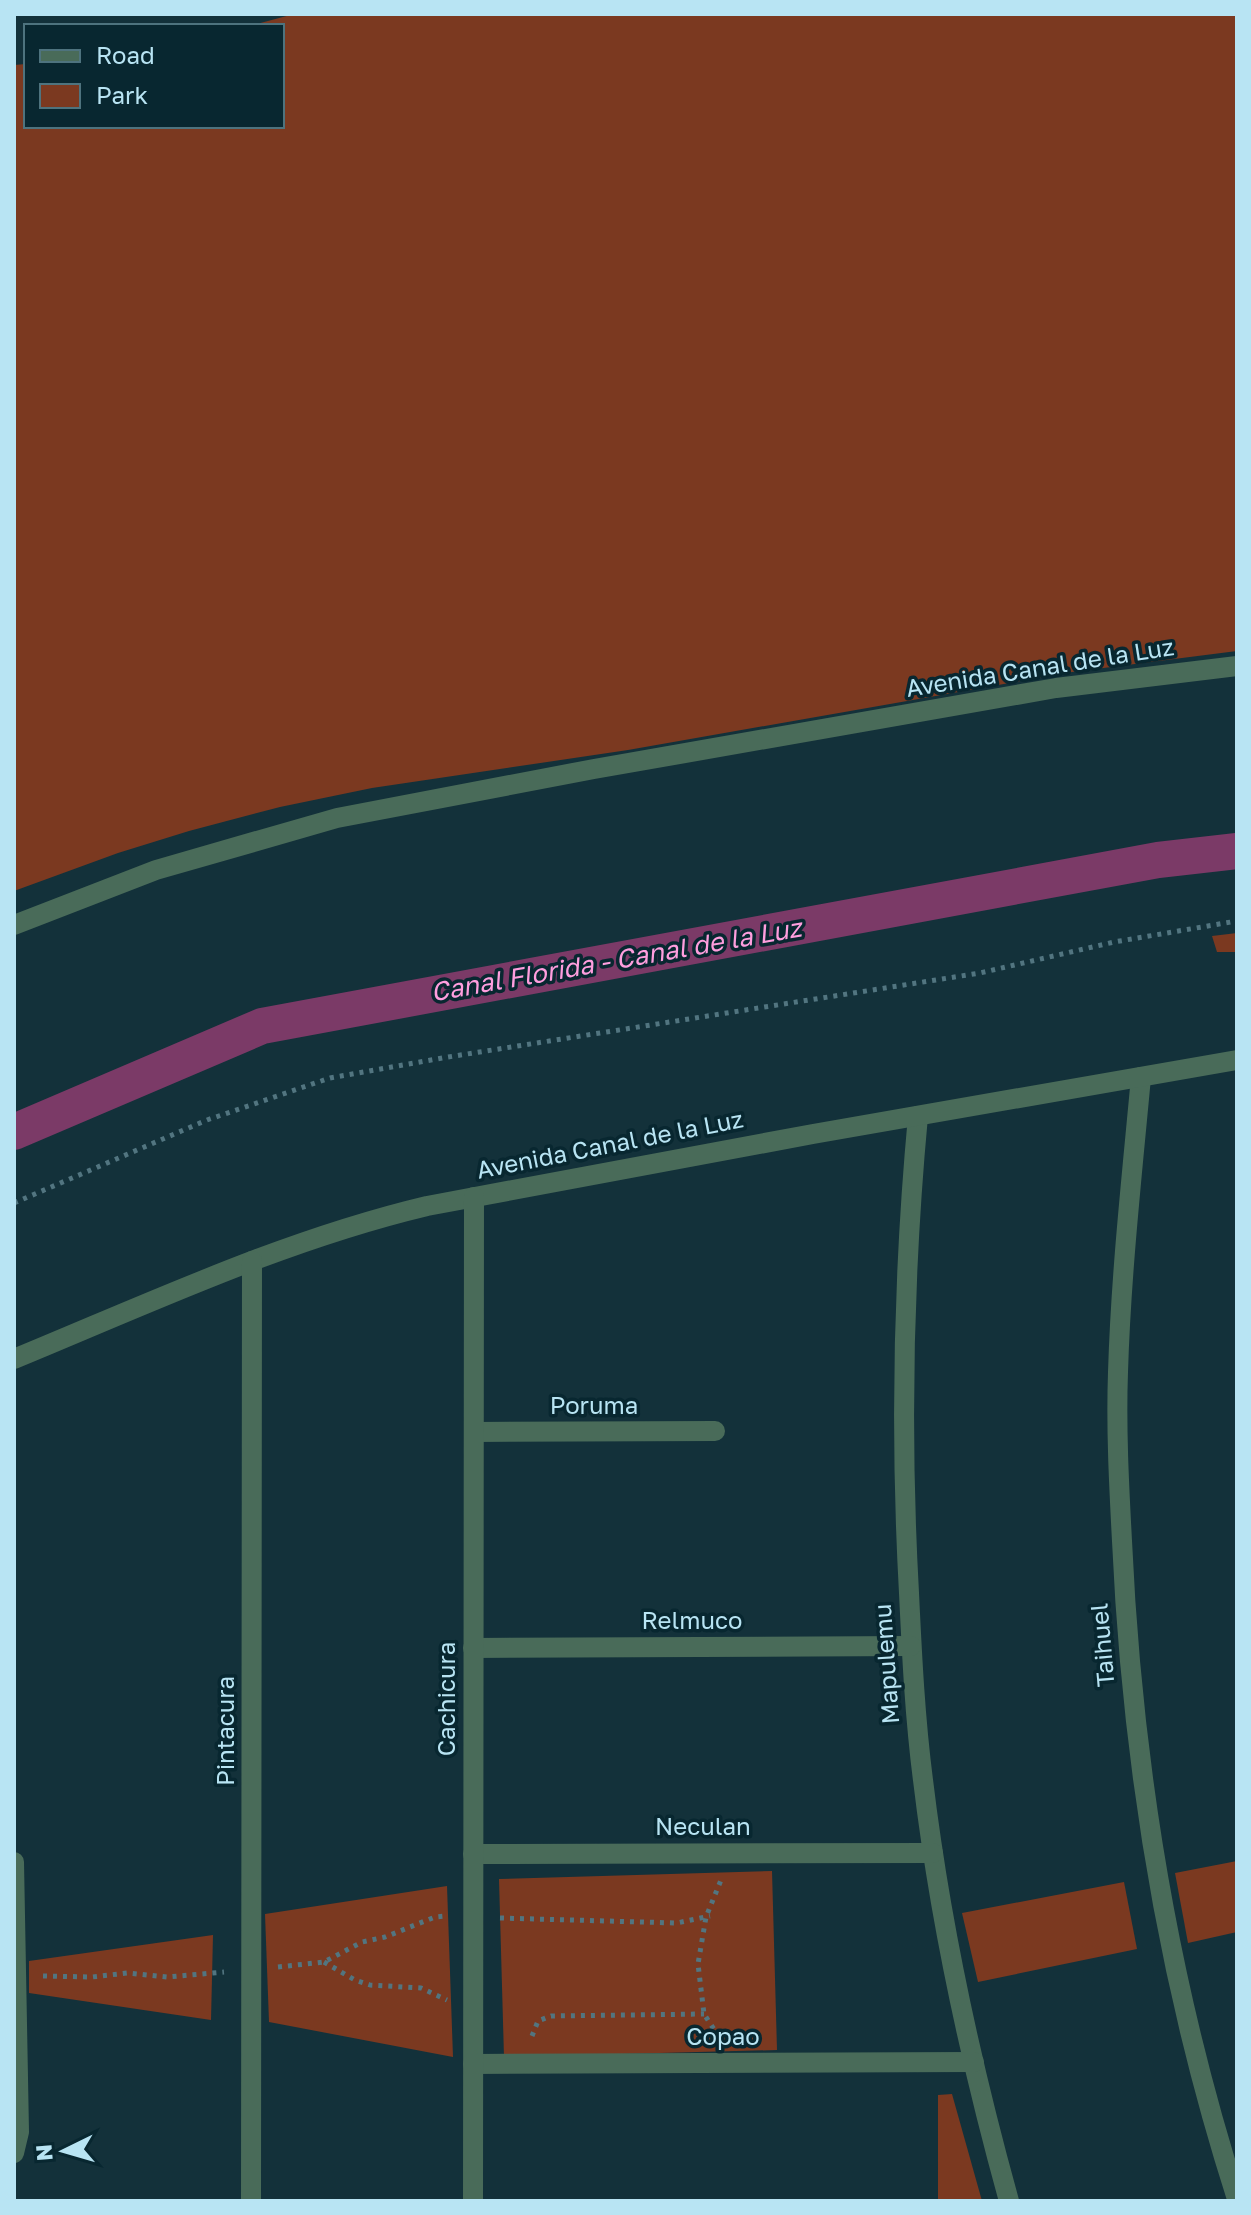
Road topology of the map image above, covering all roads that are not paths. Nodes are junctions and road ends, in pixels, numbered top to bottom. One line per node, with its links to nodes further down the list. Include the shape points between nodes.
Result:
1 (1237, 666): 2 (street, Avenida Canal de la Luz, via 1056,688 337,818 156,870)
2 (14, 925)
3 (1237, 1060): 4 (street, Avenida Canal de la Luz)
4 (1141, 1077): 5 (street, Avenida Canal de la Luz); 20 (street, Taihuel, via 1118,1375 1131,1674 1143,1779 1177,1971)
5 (918, 1116): 6 (street, Avenida Canal de la Luz); 11 (street, Mapulemu, via 903,1356)
6 (474, 1197): 7 (street, Avenida Canal de la Luz, via 382,1217); 10 (street, Cachicura)
7 (252, 1261): 8 (street, Avenida Canal de la Luz); 21 (street, Pintacura)
8 (14, 1359)
9 (715, 1431): 10 (street, Poruma)
10 (474, 1432): 12 (street, Cachicura)
11 (911, 1646): 12 (street, Relmuco); 13 (street, Mapulemu)
12 (473, 1648): 14 (street, Cachicura)
13 (933, 1853): 14 (street, Neculan); 17 (street, Mapulemu)
14 (473, 1854): 18 (street, Cachicura)
15 (14, 1862): 16 (street)
16 (15, 1913): 19 (street, via 19,2132)
17 (974, 2062): 18 (street, Copao); 23 (street, Mapulemu)
18 (473, 2064): 22 (street, Cachicura)
19 (14, 2153)
20 (1237, 2199)
21 (251, 2201)
22 (473, 2201)
23 (1009, 2201)

